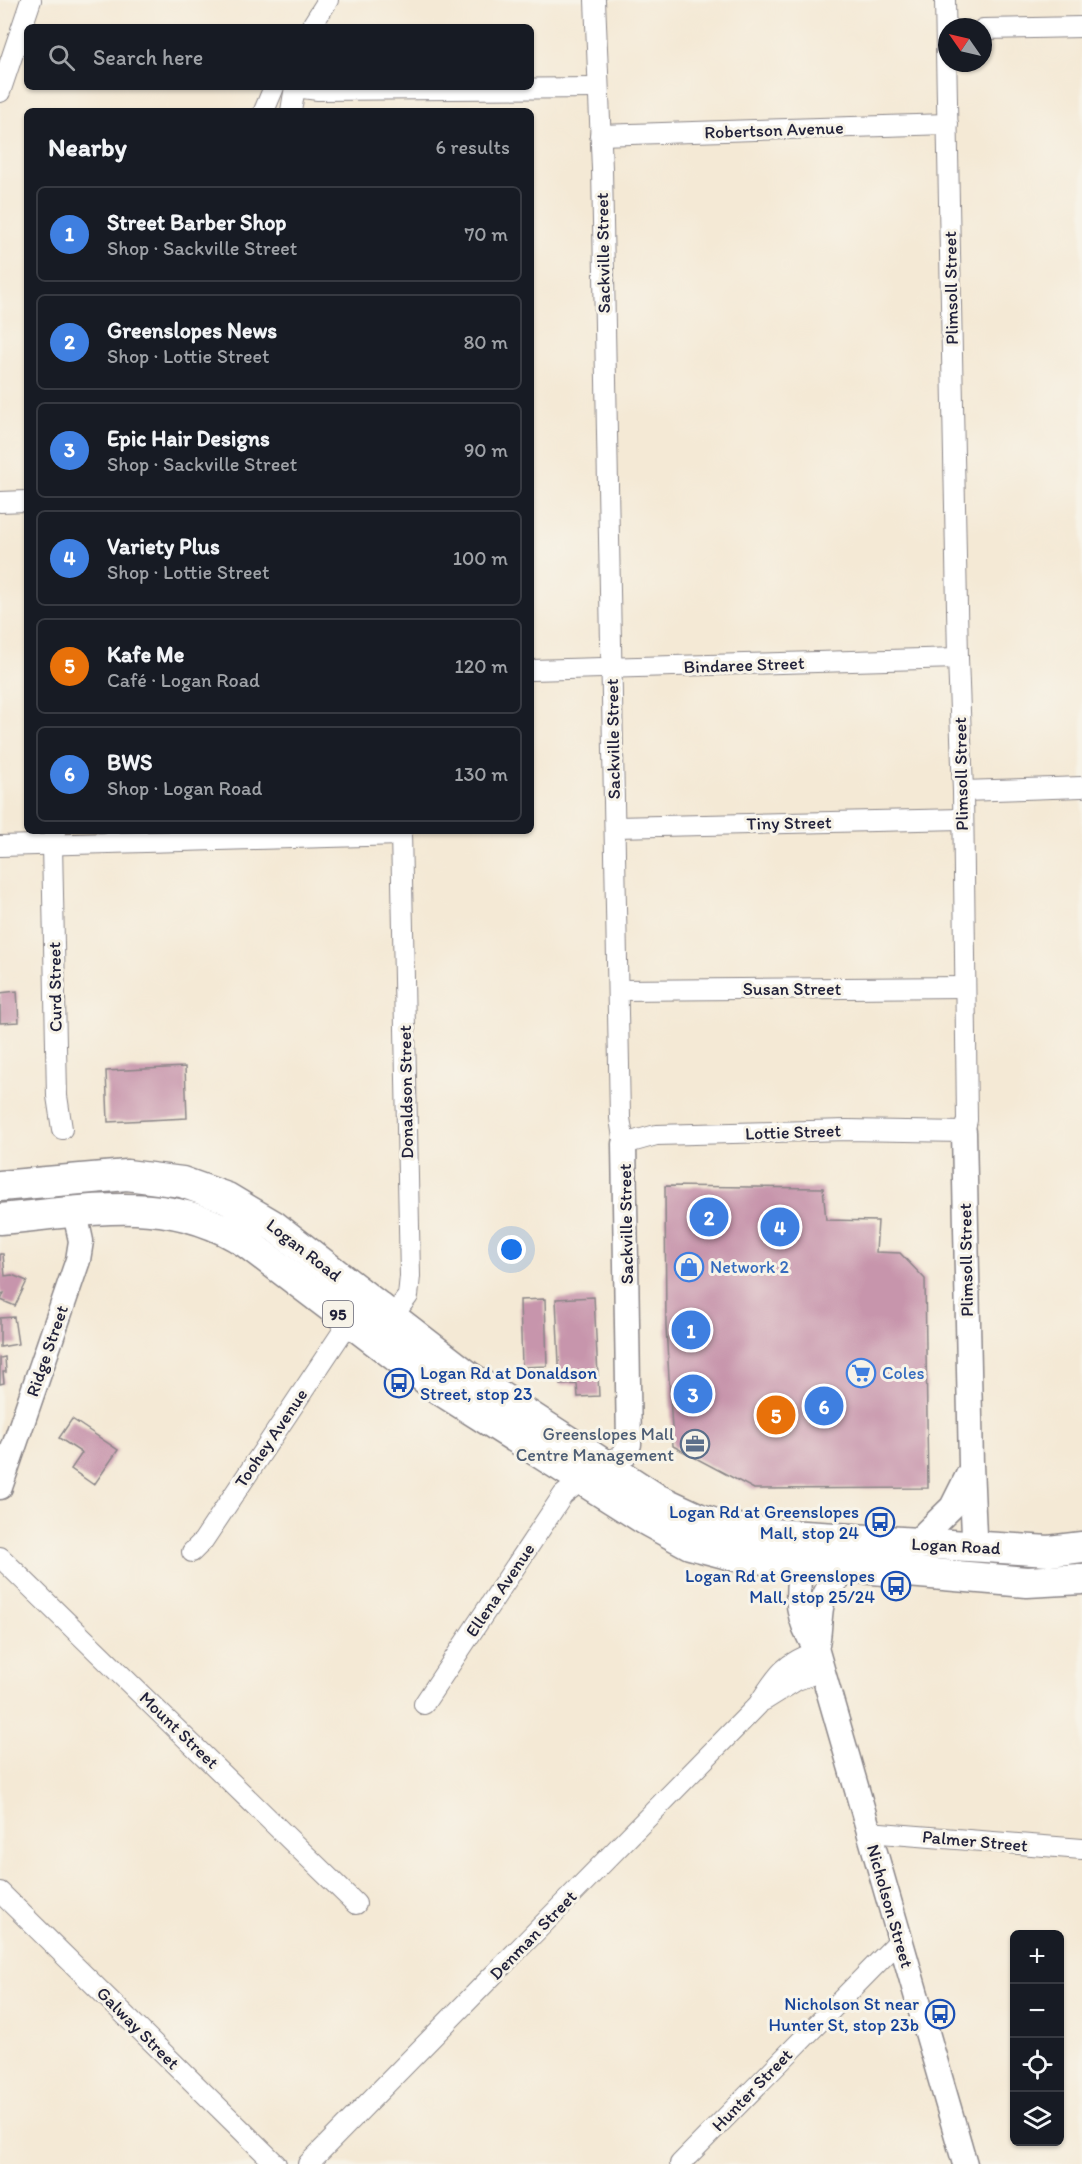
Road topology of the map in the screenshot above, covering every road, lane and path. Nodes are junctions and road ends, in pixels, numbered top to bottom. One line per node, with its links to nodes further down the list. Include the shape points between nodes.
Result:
1 (31, 0): 14 (street)
2 (328, 0): 6 (street)
3 (595, 0): 11 (street, Sackville Street)
4 (945, 0): 5 (street, Plimsoll Street)
5 (946, 18)
6 (313, 24)
7 (1082, 27): 8 (street)
8 (992, 29)
9 (947, 72): 17 (street, Plimsoll Street)
10 (534, 88): 11 (street)
11 (597, 88): 18 (street, Sackville Street)
12 (273, 90): 15 (street)
13 (294, 90): 16 (street)
14 (0, 92)
15 (265, 108)
16 (292, 108)
17 (948, 124): 18 (street, Robertson Avenue); 21 (street, Plimsoll Street)
18 (600, 135): 22 (street, Sackville Street)
19 (24, 501): 20 (street)
20 (0, 502)
21 (958, 658): 22 (street, Bindaree Street); 25 (street, Plimsoll Street)
22 (612, 668): 23 (street, Bindaree Street); 27 (street, Sackville Street)
23 (534, 670)
24 (1082, 787): 25 (street)
25 (963, 791): 26 (street, Plimsoll Street)
26 (962, 819): 27 (street, Tiny Street); 32 (street, Plimsoll Street)
27 (615, 826): 33 (street, Sackville Street)
28 (226, 834): 30 (street)
29 (401, 834): 42 (street, Donaldson Street, via 410,1276 408,1296)
30 (51, 835): 31 (street); 34 (street, Curd Street, via 57,1096)
31 (0, 846)
32 (964, 987): 33 (street, Susan Street); 35 (street, Plimsoll Street, via 968,1110)
33 (619, 990): 36 (street, Sackville Street, via 620,1118)
34 (62, 1129)
35 (964, 1132): 36 (street, Lottie Street, via 858,1130 656,1135); 45 (street, Plimsoll Street)
36 (624, 1144): 46 (street, Sackville Street, via 629,1444 624,1455)
37 (55, 1181): 38 (main road, Logan Road / 95); 39 (main road); 41 (main road, Logan Road / 95, via 127,1175 204,1188 252,1211)
38 (0, 1186)
39 (75, 1213): 40 (main road, Logan Road / 95); 43 (main road, Logan Road / 95, via 148,1208 208,1222 247,1243); 47 (street, Ridge Street, via 81,1241 78,1260)
40 (0, 1219)
41 (366, 1299): 42 (main road, Logan Road / 95); 43 (main road)
42 (392, 1318): 44 (street, Donaldson Street); 46 (main road, Logan Road / 95)
43 (349, 1322): 44 (main road, Logan Road / 95); 52 (street, Toohey Avenue)
44 (373, 1342): 46 (main road, Logan Road / 95, via 439,1389)
45 (971, 1465): 48 (street, via 952,1507); 49 (street, Plimsoll Street)
46 (594, 1473): 51 (main road, Logan Road / 95, via 698,1518); 57 (street, Ellena Avenue, via 563,1495)
47 (0, 1487)
48 (914, 1544): 49 (main road, Logan Road / 95); 51 (main road, Logan Road / 95)
49 (977, 1547): 50 (main road, Logan Road / 95, via 1050,1551); 55 (main road, via 985,1560 992,1563)
50 (1082, 1547)
51 (805, 1549): 54 (main road, Logan Road / 95); 56 (street, Nicholson Street, via 798,1589 801,1619)
52 (192, 1552)
53 (0, 1557): 61 (street, Mount Street)
54 (854, 1567): 55 (main road, Logan Road / 95, via 1027,1582); 56 (street, Nicholson Street, via 825,1594)
55 (1072, 1580)
56 (818, 1657): 58 (street, Nicholson Street); 64 (street, Denman Street, via 795,1659 783,1668 758,1705)
57 (424, 1704)
58 (868, 1832): 59 (street, Palmer Street); 62 (street, Nicholson Street)
59 (1082, 1849)
60 (0, 1892): 63 (street, Galway Street)
61 (356, 1904)
62 (900, 1940): 65 (street, Hunter Street); 66 (street, Nicholson Street)
63 (276, 2164)
64 (308, 2164)
65 (680, 2164)
66 (965, 2164)

